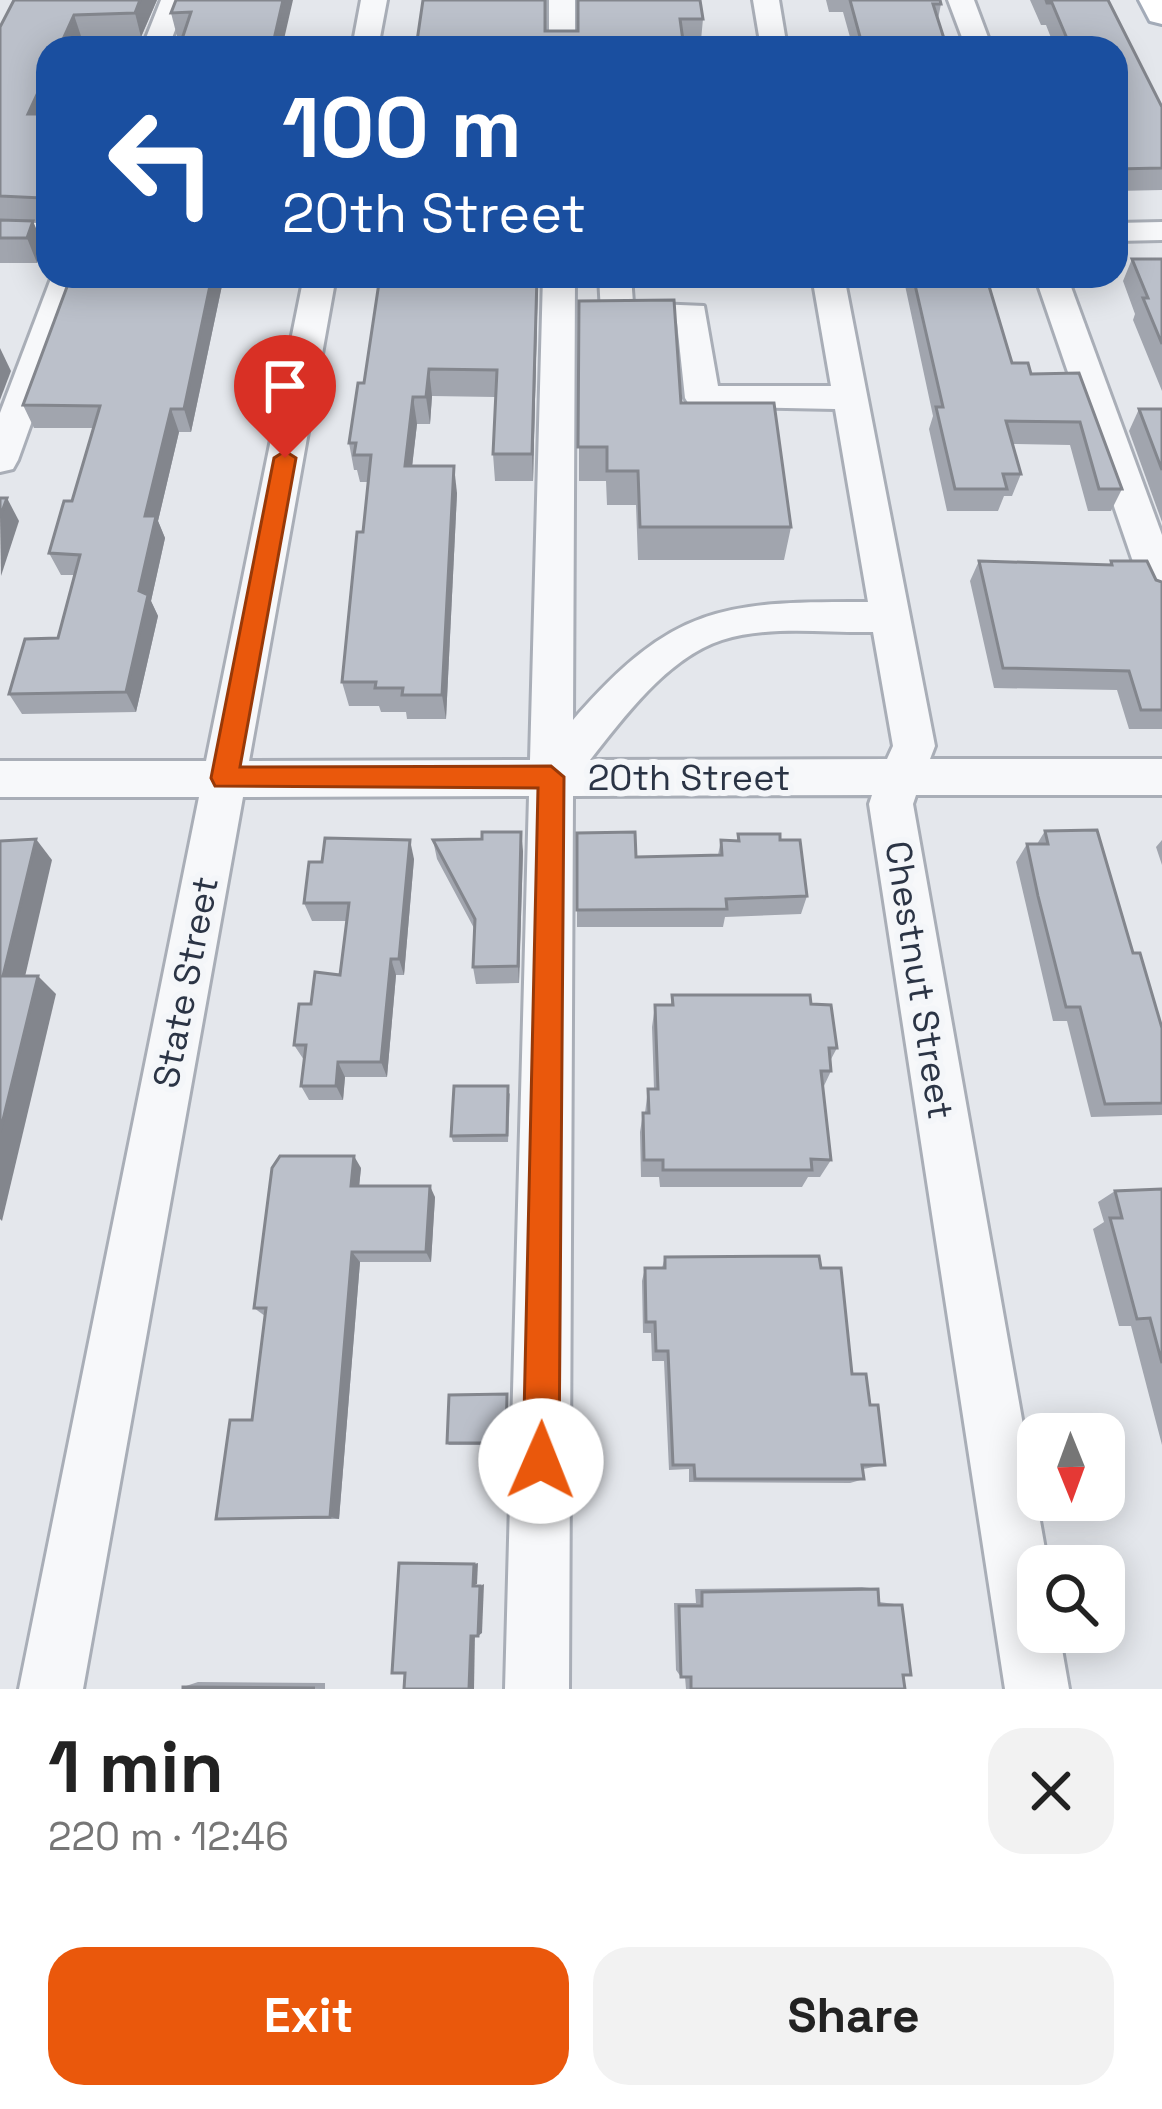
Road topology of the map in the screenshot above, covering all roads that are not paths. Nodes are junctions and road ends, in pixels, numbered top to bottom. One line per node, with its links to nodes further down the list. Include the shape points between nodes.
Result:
1 (174, 0): 8 (street)
2 (374, 0): 9 (street)
3 (562, 0): 10 (street)
4 (766, 0): 11 (street)
5 (961, 0): 12 (street)
6 (1155, 0): 7 (main road)
7 (1162, 14)
8 (160, 36)
9 (367, 36)
10 (562, 36)
11 (772, 36)
12 (974, 36)
13 (1162, 231): 16 (street)
14 (0, 232): 15 (street)
15 (36, 232)
16 (1128, 232)
17 (64, 288): 24 (street)
18 (318, 288): 30 (street, State Street)
19 (559, 288): 28 (street)
20 (616, 288): 23 (street, via 617,313 692,313 702,398)
21 (830, 288): 23 (street, Chestnut Street)
22 (1056, 288): 25 (street)
23 (850, 398): 26 (street, Chestnut Street)
24 (0, 460)
25 (1162, 588)
26 (890, 617): 27 (street, Chestnut Street, via 914,746); 28 (street, via 743,621 703,631 610,706)
27 (900, 776): 28 (street, 20th Street); 29 (street, 20th Street); 34 (street, Chestnut Street, via 891,804)
28 (551, 777): 30 (street, 20th Street); 33 (street)
29 (1162, 777)
30 (224, 778): 31 (street, 20th Street); 32 (street, State Street)
31 (0, 779)
32 (51, 1689)
33 (537, 1689)
34 (1037, 1689)

